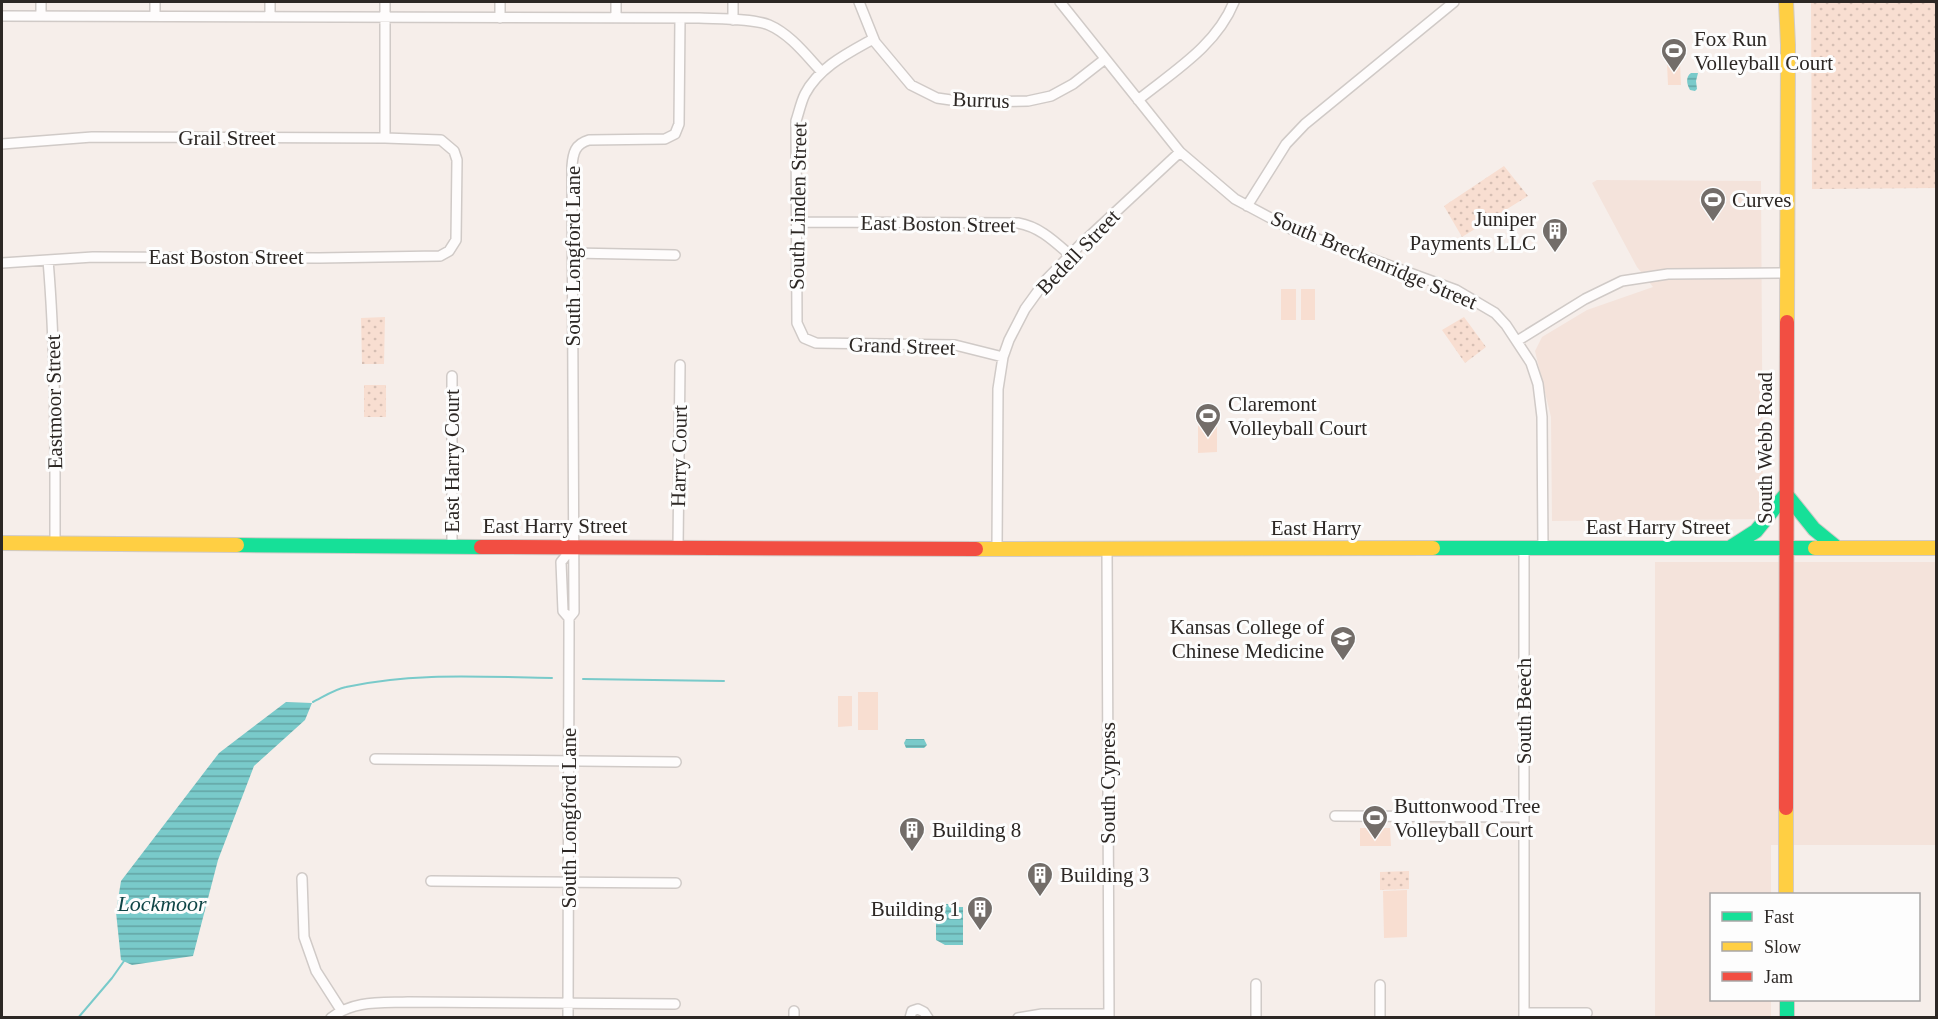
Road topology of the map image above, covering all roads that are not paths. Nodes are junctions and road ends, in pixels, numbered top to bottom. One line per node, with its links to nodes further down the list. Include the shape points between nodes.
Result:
1 (41, 2): 13 (street)
2 (155, 2): 15 (street)
3 (270, 2): 16 (street)
4 (385, 2): 20 (street)
5 (500, 2): 17 (street)
6 (616, 2): 18 (street)
7 (733, 2): 21 (street)
8 (859, 2): 22 (street, Burrus)
9 (1234, 2): 25 (street, via 1205,46)
10 (1454, 2): 29 (street, via 1305,124 1286,144)
11 (1786, 2): 37 (main road, South Webb Road)
12 (1065, 3): 23 (street, South Breckenridge Street)
13 (41, 15): 14 (street); 15 (street)
14 (2, 16)
15 (155, 16): 16 (street)
16 (270, 17): 20 (street)
17 (500, 18): 18 (street); 20 (street)
18 (616, 18): 19 (street)
19 (680, 18): 21 (street); 32 (street, South Longford Lane, via 675,134 665,139 582,142 572,166)
20 (385, 19): 26 (street)
21 (733, 20): 24 (street, via 769,25 796,43)
22 (873, 39): 23 (street, Burrus, via 911,85 937,98 965,102 1029,101 1051,96); 24 (street, South Linden Street)
23 (1105, 59): 25 (street, South Breckenridge Street)
24 (821, 71): 30 (street, South Linden Street, via 805,94 796,121)
25 (1138, 100): 28 (street, South Breckenridge Street)
26 (385, 138): 27 (street, Grail Street, via 92,137); 31 (street, Grail Street, via 441,140 450,147 457,160 456,240)
27 (2, 144)
28 (1180, 152): 29 (street, South Breckenridge Street); 34 (street, Bedell Street)
29 (1247, 206): 39 (street, South Breckenridge Street, via 1293,230 1456,290 1495,313)
30 (796, 222): 34 (street, East Boston Street, via 1018,223 1046,234); 38 (street, South Linden Street, via 797,323)
31 (449, 251): 35 (street, East Boston Street, via 432,258 93,256)
32 (573, 253): 33 (street); 47 (street, South Longford Lane)
33 (675, 255)
34 (1070, 255): 40 (street, Bedell Street, via 1035,294)
35 (48, 260): 36 (street, East Boston Street); 45 (street, Eastmoor Street, via 54,357)
36 (2, 263)
37 (1786, 273): 39 (street, via 1668,274 1622,281); 43 (main road, South Webb Road)
38 (802, 335): 40 (street, Grand Street, via 816,343 955,345)
39 (1517, 341): 56 (street, South Breckenridge Street, via 1538,384)
40 (1003, 357): 53 (street, Bedell Street, via 998,390)
41 (680, 365): 50 (street, Harry Court)
42 (452, 376): 46 (street, East Harry Court)
43 (1786, 494): 48 (main road, South Webb Road); 49 (main road, via 1808,526); 51 (main road, via 1756,531)
44 (2, 543): 45 (main road, East Harry Street)
45 (55, 544): 46 (main road, East Harry Street)
46 (452, 547): 47 (main road, East Harry Street)
47 (573, 547): 50 (main road, East Harry Street); 58 (street, South Longford Lane)
48 (1786, 547): 49 (main road, East Harry Street); 51 (main road, East Harry Street); 66 (main road, South Webb Road)
49 (1837, 547): 52 (main road, East Harry Street)
50 (678, 548): 53 (main road, East Harry Street)
51 (1731, 548): 56 (main road, East Harry Street)
52 (1936, 548)
53 (997, 549): 54 (main road, East Harry Street)
54 (1107, 549): 55 (main road, East Harry); 75 (street, South Cypress)
55 (1524, 549): 56 (main road, East Harry Street); 61 (street, South Beech)
56 (1543, 549)
57 (375, 759): 58 (street)
58 (569, 761): 59 (street); 64 (street, South Longford Lane)
59 (676, 762)
60 (1335, 816): 61 (street)
61 (1524, 817): 74 (street, South Beech)
62 (302, 878): 72 (street, via 304,937 316,970)
63 (430, 881): 64 (street)
64 (569, 882): 65 (street); 70 (street, South Longford Lane)
65 (676, 883)
66 (1786, 893)
67 (1256, 984): 81 (street)
68 (1380, 985): 82 (street)
69 (1787, 1001): 83 (main road)
70 (568, 1002): 71 (street); 72 (street, via 364,1003); 77 (street, South Longford Lane)
71 (675, 1004)
72 (341, 1010): 76 (street)
73 (1587, 1013): 74 (street)
74 (1524, 1015)
75 (1109, 1016): 80 (street)
76 (331, 1017)
77 (568, 1017)
78 (910, 1017): 79 (street, via 912,1011 918,1010)
79 (928, 1017)
80 (1018, 1017)
81 (1256, 1017)
82 (1380, 1017)
83 (1787, 1017)

